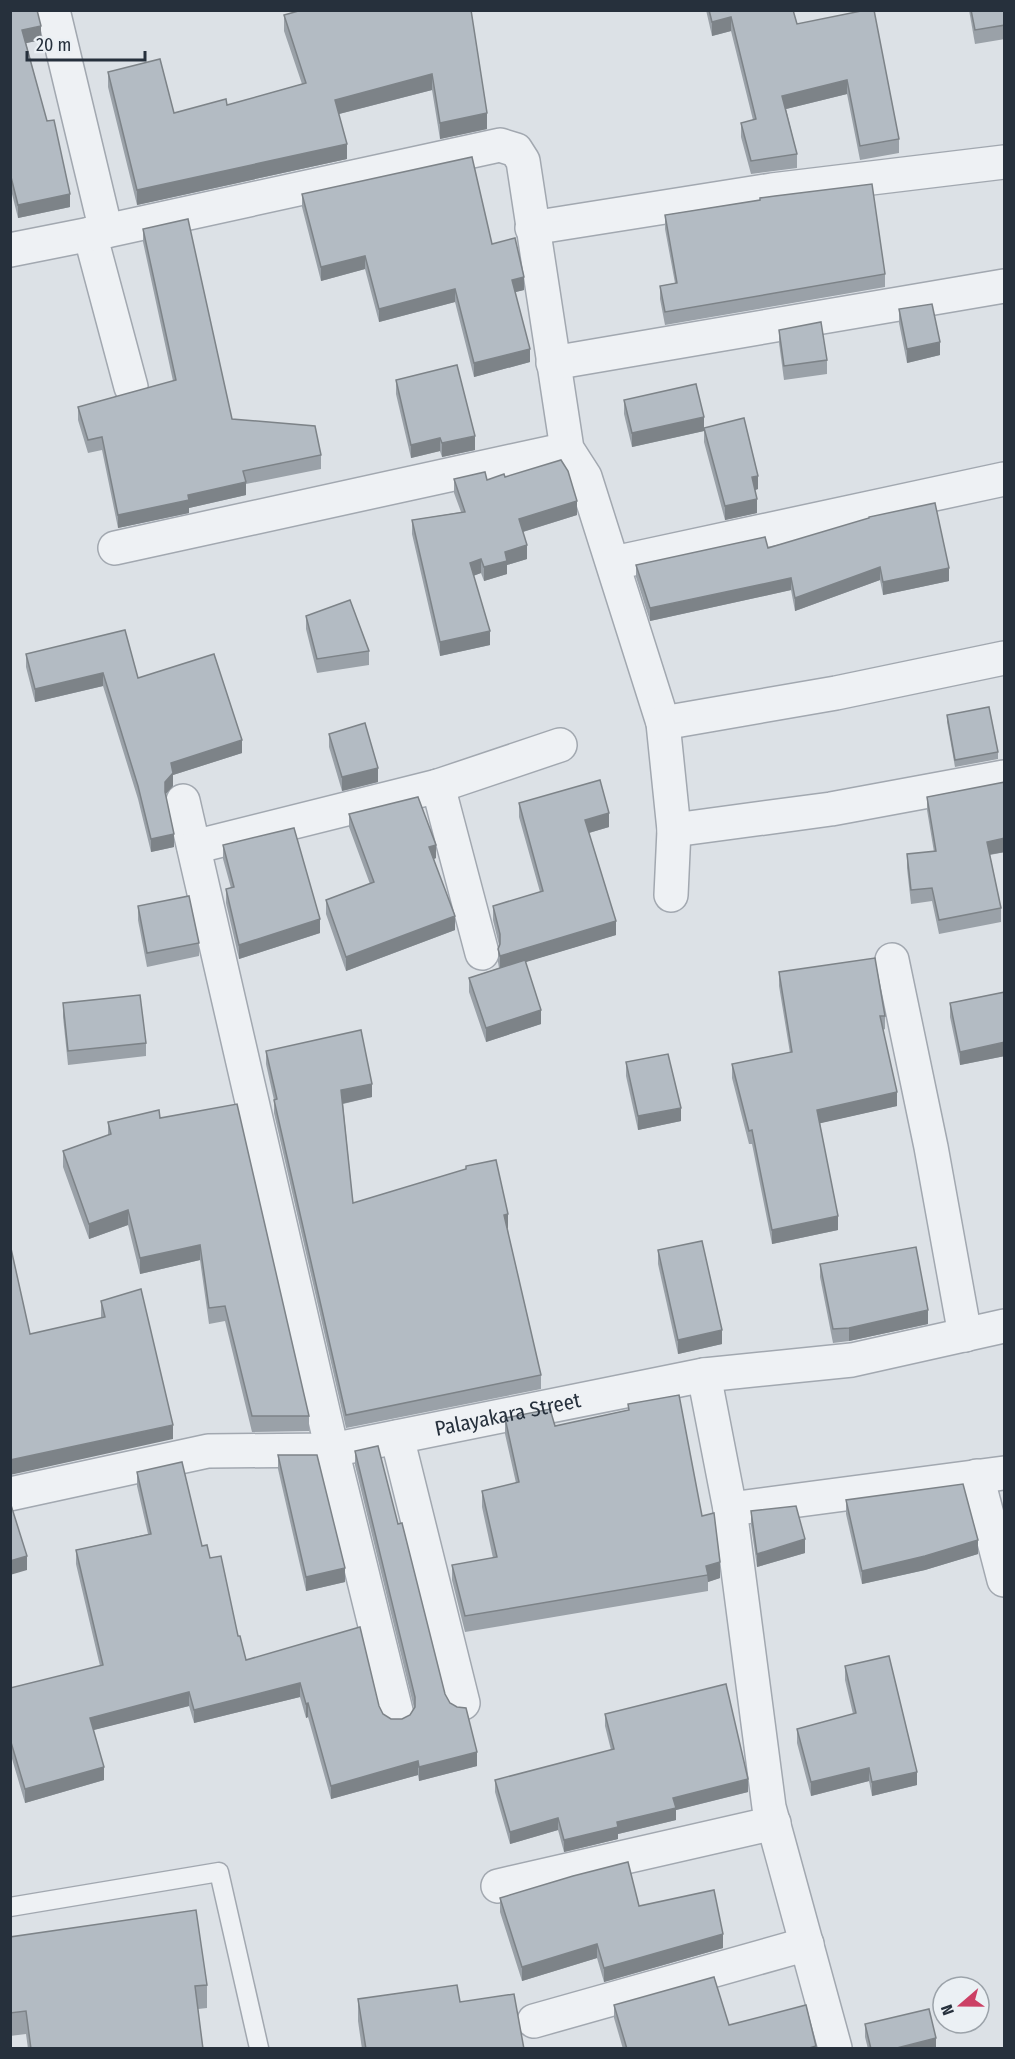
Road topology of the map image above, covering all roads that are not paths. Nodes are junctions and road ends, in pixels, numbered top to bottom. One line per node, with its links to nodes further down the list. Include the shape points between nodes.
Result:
1 (52, 10): 6 (street)
2 (67, 10): 3 (street)
3 (78, 10)
4 (1005, 162): 5 (street, via 772,190)
5 (532, 228): 6 (street, via 523,161 516,150 500,145); 9 (street)
6 (98, 233): 7 (street); 10 (street)
7 (10, 250)
8 (1005, 286): 9 (street)
9 (553, 363): 11 (street)
10 (131, 387)
11 (567, 448): 13 (street); 14 (street, via 585,477)
12 (1005, 479): 14 (street)
13 (115, 548)
14 (614, 563): 16 (street)
15 (1005, 658): 16 (street)
16 (663, 723): 21 (street)
17 (560, 745): 19 (street)
18 (1005, 777): 21 (street, via 831,809)
19 (438, 786): 22 (street); 24 (street)
20 (183, 801): 22 (street)
21 (674, 830): 23 (street)
22 (194, 847): 30 (street)
23 (671, 895)
24 (482, 953)
25 (892, 960): 27 (street)
26 (1005, 1326): 27 (street, Palayakara Street)
27 (965, 1335): 28 (street, Palayakara Street, via 852,1360)
28 (704, 1375): 29 (street, Palayakara Street); 33 (street)
29 (397, 1437): 30 (street, Palayakara Street); 35 (street)
30 (332, 1450): 32 (street, Palayakara Street, via 208,1451); 36 (street)
31 (991, 1474): 33 (street); 34 (street)
32 (10, 1494)
33 (730, 1509): 37 (street)
34 (1005, 1580)
35 (463, 1703)
36 (398, 1714)
37 (774, 1823): 38 (street); 40 (street)
38 (498, 1886)
39 (10, 1907): 42 (lane, via 219,1872)
40 (807, 1944): 41 (street); 43 (street)
41 (534, 2022)
42 (259, 2049)
43 (835, 2049)

